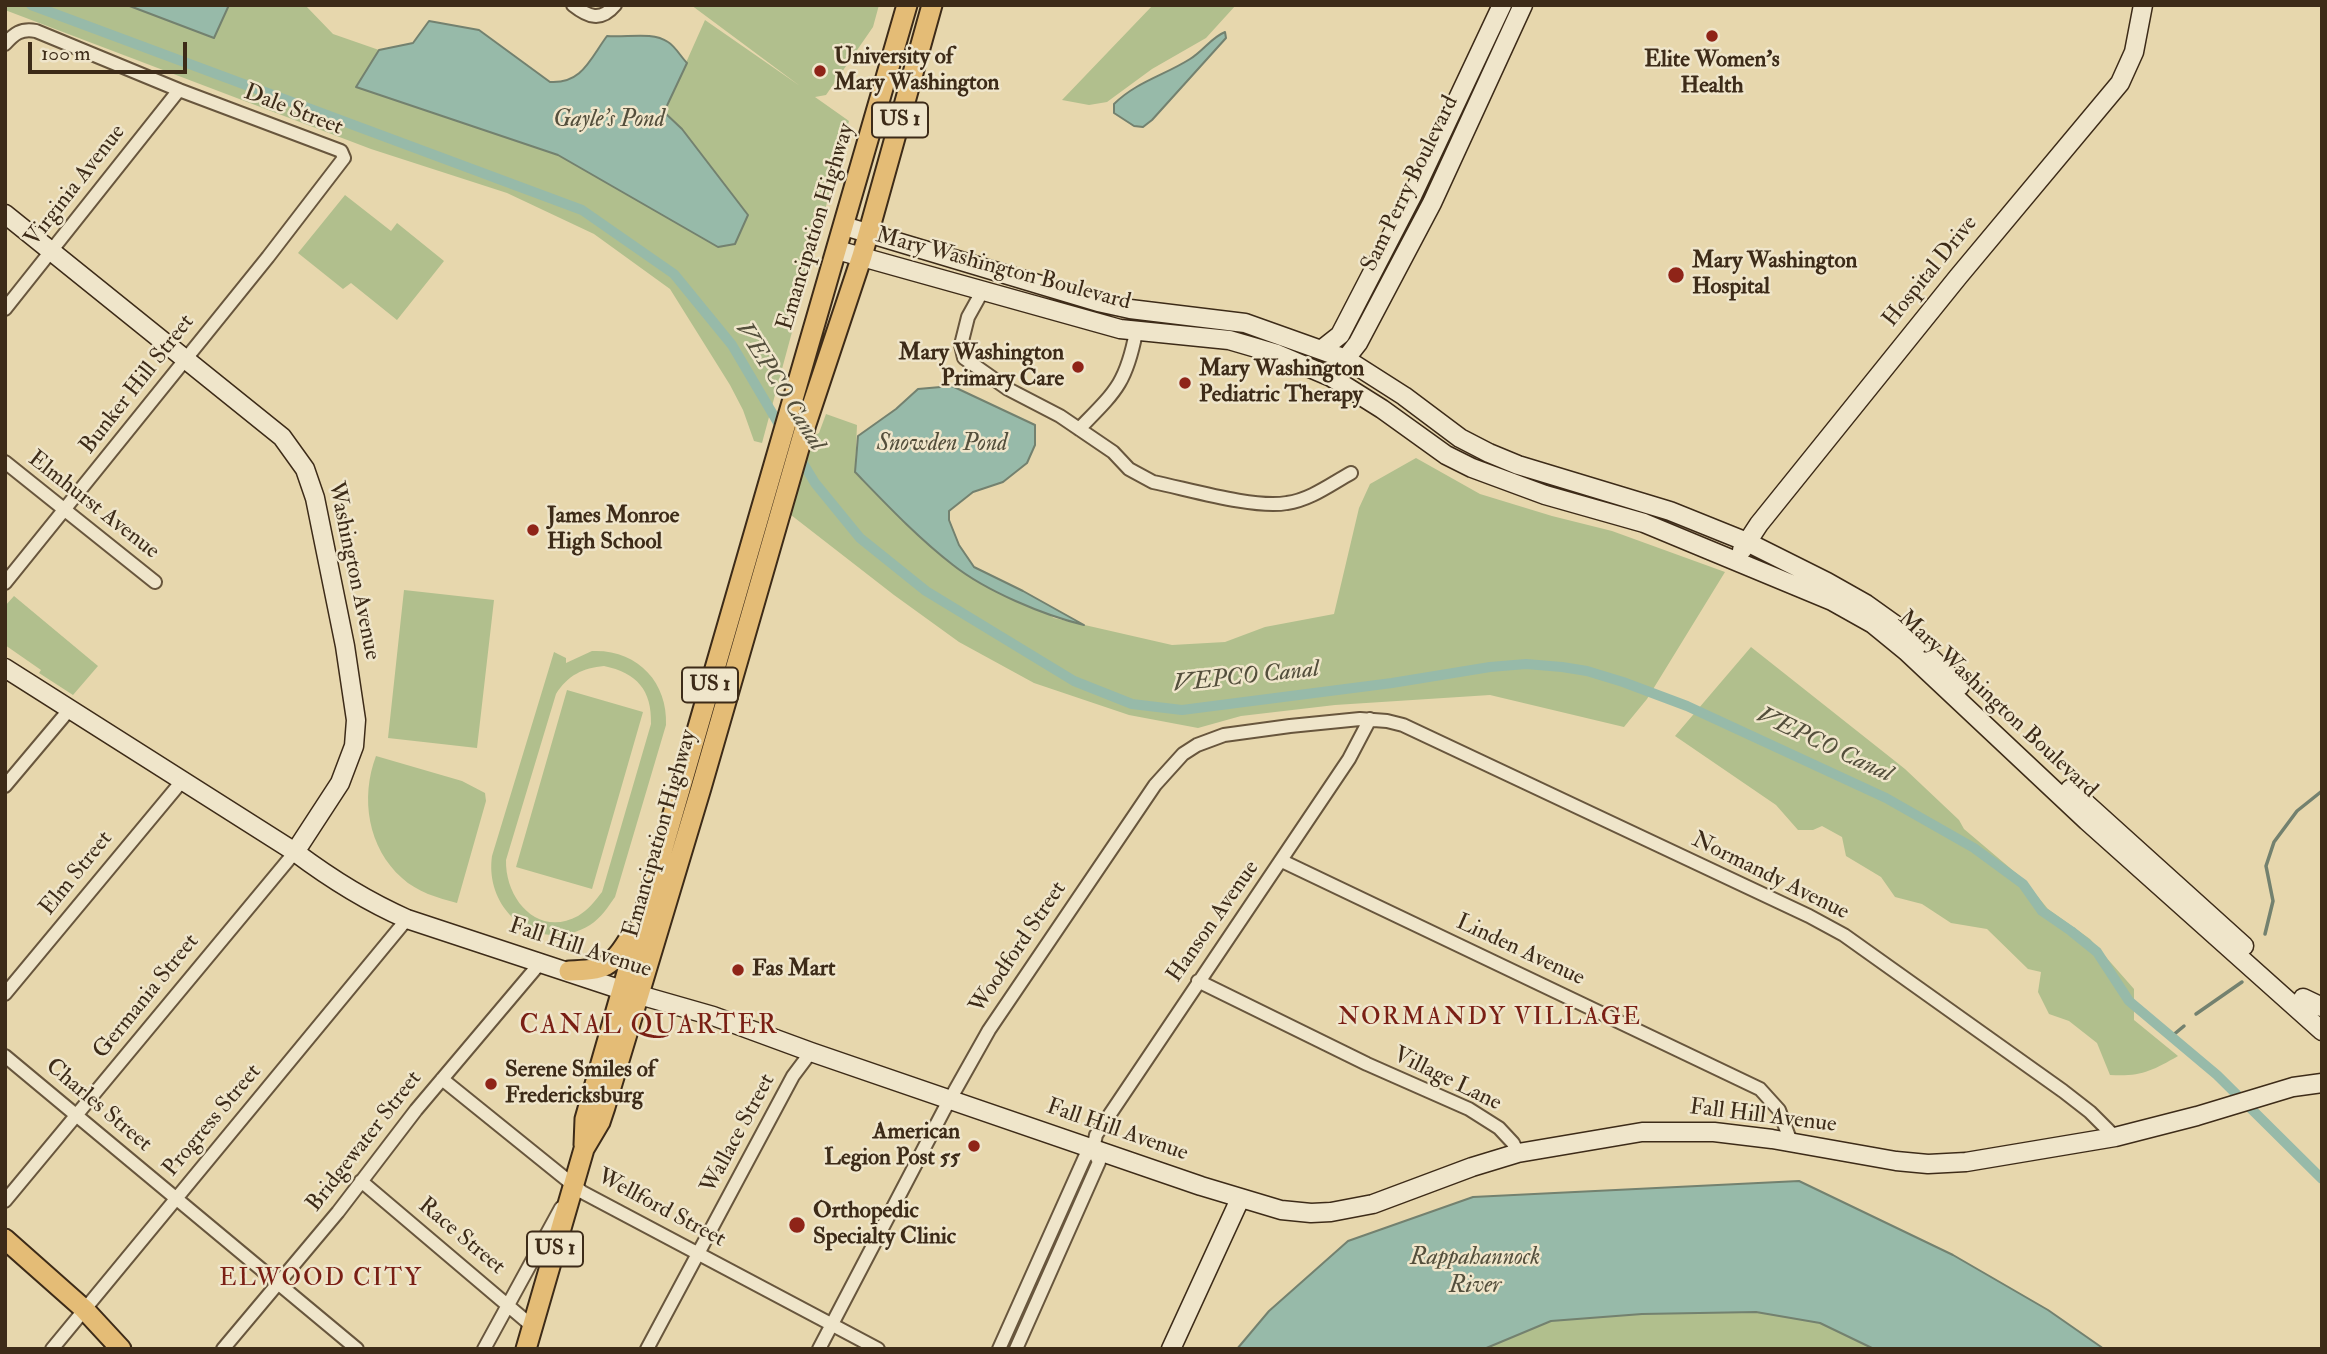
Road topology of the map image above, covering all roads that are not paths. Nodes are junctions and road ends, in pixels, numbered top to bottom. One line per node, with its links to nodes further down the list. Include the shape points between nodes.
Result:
1 (573, 5): 2 (street, via 596,17)
2 (615, 5)
3 (907, 5): 12 (main road, Emancipation Highway / US 1)
4 (932, 5): 13 (main road, Emancipation Highway / US 1)
5 (1502, 5): 20 (street, Sam Perry Boulevard, via 1340,335)
6 (1523, 5): 22 (street, Sam Perry Boulevard, via 1432,203 1359,343)
7 (2143, 5): 28 (street, Hospital Drive, via 2134,52 2120,83 1950,286)
8 (5, 44): 9 (street, Dale Street, via 21,30 36,31)
9 (179, 90): 10 (street, Dale Street, via 341,151 343,161); 15 (street, Virginia Avenue)
10 (302, 213): 21 (street, Bunker Hill Street)
11 (5, 214): 15 (street, Washington Avenue)
12 (844, 226): 13 (street, Mary Washington Boulevard); 14 (main road, Emancipation Highway / US 1)
13 (868, 234): 16 (main road, Emancipation Highway / US 1); 20 (street, Mary Washington Boulevard, via 1098,302 1245,323)
14 (837, 250): 16 (street, Mary Washington Boulevard); 39 (main road, Emancipation Highway / US 1)
15 (51, 252): 18 (street, Virginia Avenue); 21 (street, Washington Avenue)
16 (862, 256): 17 (street, Mary Washington Boulevard); 44 (main road, Emancipation Highway / US 1, via 806,424 701,788)
17 (983, 290): 19 (street, Mary Washington Boulevard); 24 (street, via 968,317 961,345 964,358)
18 (5, 309)
19 (1136, 332): 23 (street, Mary Washington Boulevard, via 1229,340); 24 (street, via 1122,382)
20 (1321, 350): 22 (street, Mary Washington Boulevard)
21 (186, 359): 27 (street, Bunker Hill Street); 37 (street, Washington Avenue, via 282,437 304,469 316,498 356,720 354,746 340,783)
22 (1346, 359): 23 (street, Sam Perry Boulevard); 28 (street, Mary Washington Boulevard, via 1489,453 1670,511)
23 (1331, 377): 29 (street, Mary Washington Boulevard, via 1472,468 1644,523)
24 (1079, 429): 26 (street, via 1153,482 1255,503 1290,503)
25 (5, 463): 27 (street, Elmhurst Avenue)
26 (1350, 472)
27 (64, 510): 30 (street, Elmhurst Avenue); 31 (street, Bunker Hill Street)
28 (1747, 542): 29 (street, Hospital Drive); 46 (street, Mary Washington Boulevard, via 1866,604 1905,632 2020,744)
29 (1736, 561): 49 (street, Mary Washington Boulevard, via 1832,601 1873,624)
30 (155, 582)
31 (5, 583)
32 (5, 668): 33 (street, Fall Hill Avenue)
33 (69, 710): 35 (street, Fall Hill Avenue); 36 (street)
34 (1370, 719): 38 (street, Hanson Avenue); 56 (street, Woodford Street, via 1224,735 1183,754 1144,799 989,1030); 58 (street, Normandy Avenue, via 1403,725 1844,935 2063,1091)
35 (182, 781): 37 (street, Fall Hill Avenue); 45 (street, Elm Street)
36 (5, 786)
37 (295, 852): 40 (street, Fall Hill Avenue, via 348,890); 57 (street, Germania Street)
38 (1282, 861): 43 (street, Hanson Avenue); 59 (street, Linden Avenue, via 1760,1089 1779,1110)
39 (643, 916): 42 (main road, via 611,964 597,970); 44 (main road, Emancipation Highway / US 1)
40 (407, 919): 41 (street, Fall Hill Avenue); 64 (street, Progress Street)
41 (541, 962): 42 (street, Fall Hill Avenue); 53 (street, Bridgewater Street)
42 (569, 971): 44 (street, Fall Hill Avenue)
43 (1198, 981): 60 (street, Hanson Avenue, via 1096,1135); 61 (street, Village Lane, via 1469,1109 1499,1128)
44 (630, 991): 50 (street, Fall Hill Avenue); 63 (main road, Emancipation Highway / US 1, via 605,1107 584,1149)
45 (5, 994)
46 (2303, 998): 47 (street); 48 (street, Mary Washington Boulevard)
47 (2322, 1007)
48 (2322, 1016)
49 (2322, 1031)
50 (811, 1052): 56 (street, Fall Hill Avenue); 68 (street, Wallace Street, via 793,1076)
51 (5, 1056): 57 (street, Charles Street)
52 (2322, 1072): 55 (street, Fall Hill Avenue)
53 (442, 1079): 62 (street, Bridgewater Street); 63 (street, Wellford Street)
54 (2322, 1083): 55 (street, Fall Hill Avenue)
55 (2287, 1089): 58 (street, Fall Hill Avenue)
56 (950, 1099): 60 (street, Fall Hill Avenue); 72 (street, Woodford Street)
57 (77, 1116): 64 (street, Charles Street); 66 (street, Germania Street)
58 (2115, 1138): 59 (street, Fall Hill Avenue, via 1984,1160 1928,1164)
59 (1791, 1142): 61 (street, Fall Hill Avenue, via 1680,1130)
60 (1093, 1149): 65 (street, Fall Hill Avenue); 83 (street, Hanson Avenue, via 1085,1157); 84 (street, Hanson Avenue, via 1100,1162)
61 (1518, 1153): 65 (street, Fall Hill Avenue, via 1356,1208 1311,1213)
62 (362, 1181): 69 (street, Bridgewater Street); 70 (street, Race Street)
63 (573, 1186): 68 (street, Wellford Street); 70 (street); 73 (main road, Emancipation Highway / US 1)
64 (176, 1198): 69 (street, Charles Street); 71 (street, Progress Street)
65 (1240, 1199): 85 (street)
66 (5, 1201)
67 (5, 1239): 71 (main road)
68 (699, 1253): 72 (street, Wellford Street); 80 (street, Wallace Street)
69 (278, 1282): 76 (street, Bridgewater Street); 77 (street, Charles Street)
70 (507, 1304): 73 (street, Race Street); 78 (street)
71 (84, 1310): 74 (street, Progress Street); 75 (main road)
72 (832, 1324): 81 (street, Woodford Street); 82 (street, Wellford Street)
73 (533, 1326): 79 (main road, Emancipation Highway / US 1)
74 (52, 1349)
75 (121, 1349)
76 (223, 1349)
77 (357, 1349)
78 (484, 1349)
79 (526, 1349)
80 (648, 1349)
81 (819, 1349)
82 (878, 1349)
83 (999, 1349)
84 (1016, 1349)
85 (1171, 1349)

